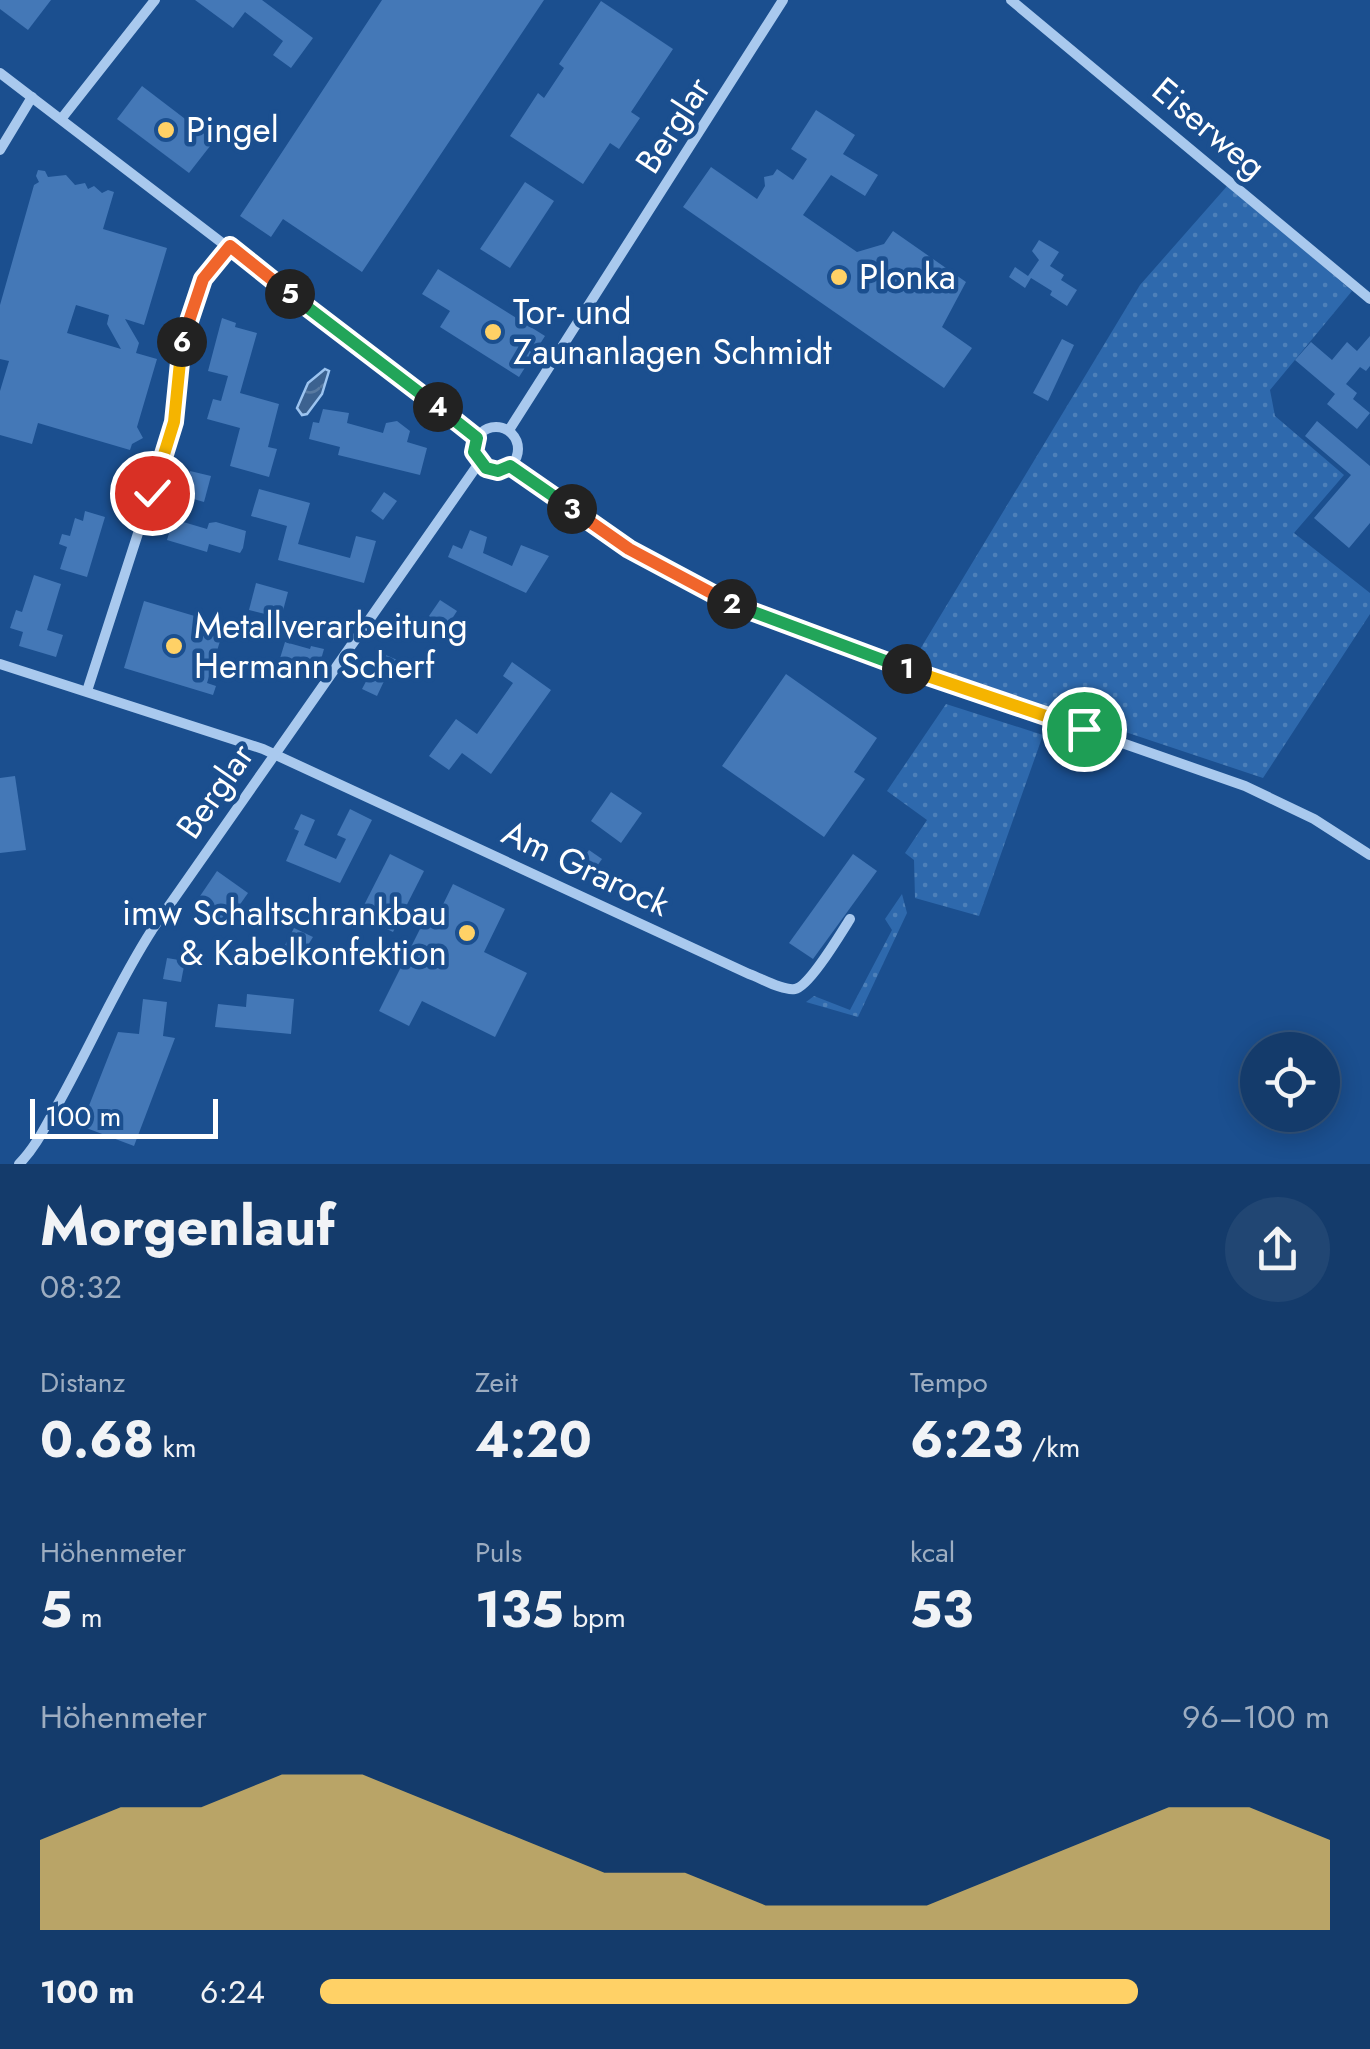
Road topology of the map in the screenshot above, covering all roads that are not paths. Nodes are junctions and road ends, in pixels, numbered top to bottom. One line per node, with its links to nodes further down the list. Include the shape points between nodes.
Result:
1 (155, 0): 6 (street)
2 (783, 0): 10 (street, Berglar)
3 (1011, 0): 9 (street, Eiserweg)
4 (0, 72): 5 (street)
5 (32, 97): 6 (street); 7 (street)
6 (62, 118): 8 (street)
7 (0, 150)
8 (230, 246): 11 (street); 15 (street, via 203,279 188,320 174,422)
9 (1370, 299)
10 (508, 430): 11 (street, via 495,426); 13 (street, via 518,448)
11 (477, 438): 12 (street)
12 (479, 463): 13 (street, via 492,470); 16 (street, Berglar)
13 (510, 466): 17 (street, via 629,549 725,601 1245,786 1314,818)
14 (0, 664): 15 (street)
15 (87, 691): 16 (street)
16 (274, 754): 18 (street, Am Grarock, via 791,990 809,978); 19 (street, Berglar, via 131,963 75,1074)
17 (1370, 855)
18 (850, 919)
19 (19, 1164)

